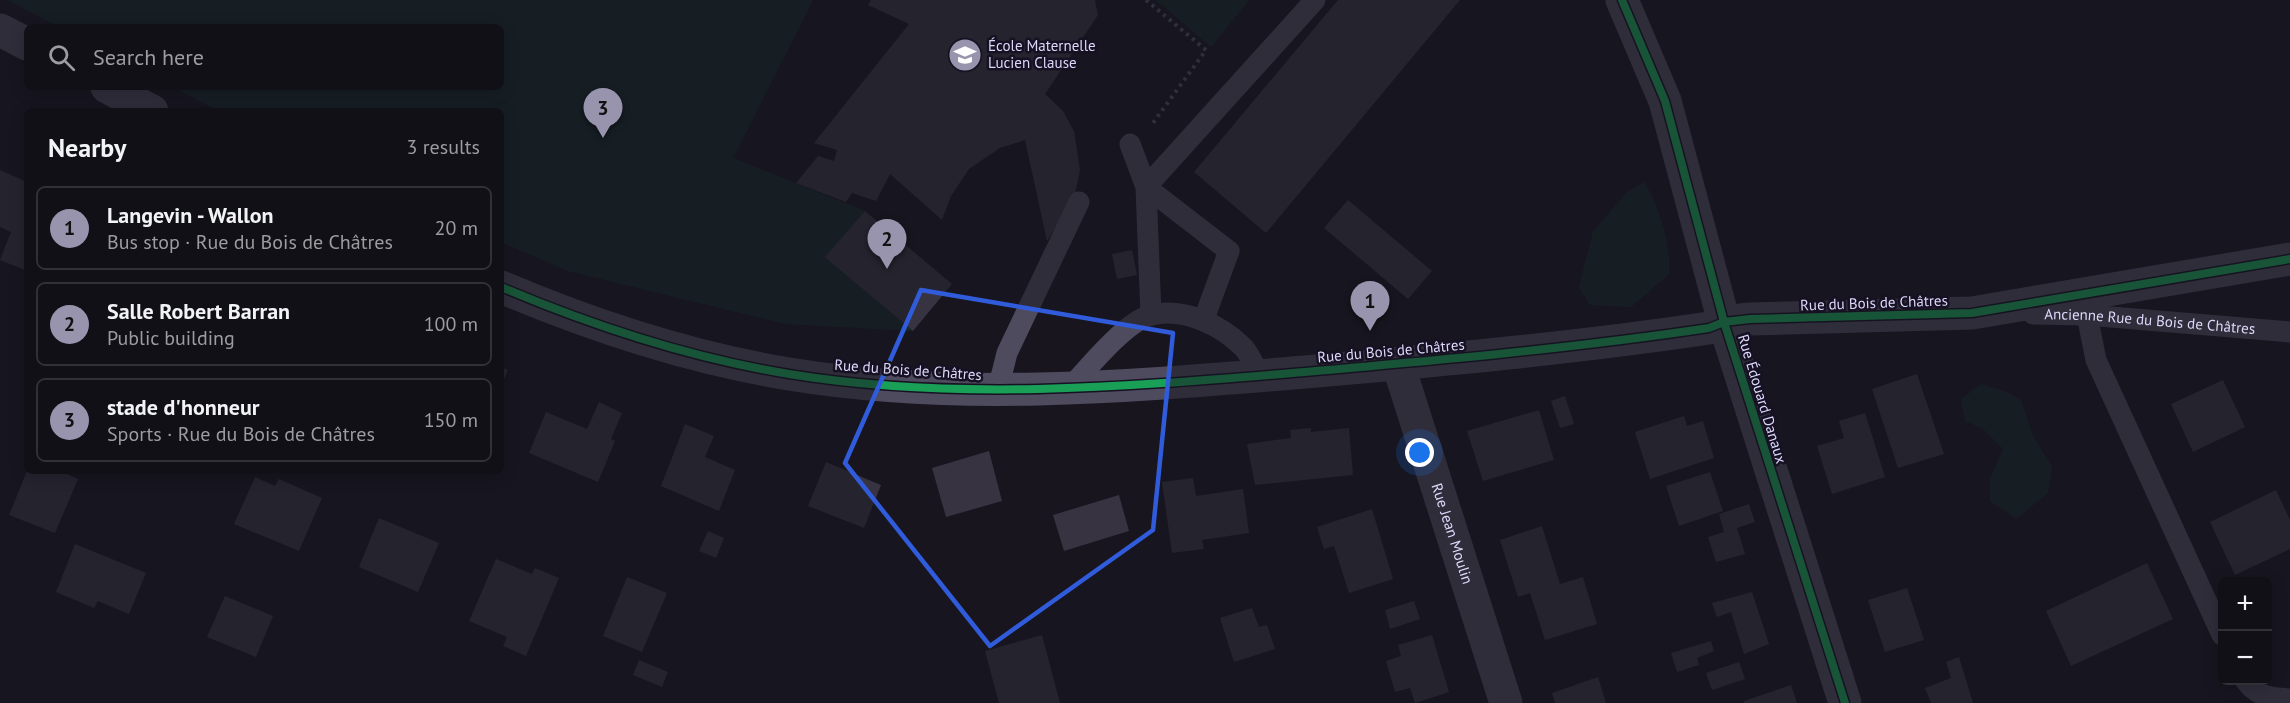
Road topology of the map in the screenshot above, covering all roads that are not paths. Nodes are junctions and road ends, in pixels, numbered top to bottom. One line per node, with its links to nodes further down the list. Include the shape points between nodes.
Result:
1 (1315, 0): 8 (lane)
2 (1622, 0): 16 (street, Rue Édouard Danaux, via 1665,101)
3 (0, 30): 4 (street)
4 (24, 42)
5 (113, 90): 6 (street)
6 (146, 108)
7 (1130, 144): 8 (lane)
8 (1146, 187): 13 (lane); 15 (lane, via 1236,256)
9 (1079, 202): 20 (lane, via 1007,353)
10 (2290, 259): 12 (street, Rue du Bois de Châtres)
11 (504, 288): 20 (street, Rue du Bois de Châtres, via 642,338 715,359 790,374 897,386)
12 (1972, 313): 14 (lane, Ancienne Rue du Bois de Châtres); 16 (street, Rue du Bois de Châtres)
13 (1151, 315): 15 (lane); 21 (lane, via 1122,333)
14 (2087, 315): 17 (lane, Ancienne Rue du Bois de Châtres); 22 (lane, via 2096,360)
15 (1204, 319): 19 (lane, via 1244,348)
16 (1724, 322): 18 (street, Rue du Bois de Châtres, via 1710,328 1580,347); 26 (street, Rue Édouard Danaux)
17 (2290, 332)
18 (1398, 364): 19 (street, Rue du Bois de Châtres); 25 (street, Rue Jean Moulin)
19 (1260, 376): 21 (street, Rue du Bois de Châtres)
20 (998, 388): 21 (street, Rue du Bois de Châtres)
21 (1069, 389)
22 (2221, 631)
23 (2248, 685): 24 (lane, via 2266,698)
24 (2290, 699)
25 (1506, 703)
26 (1845, 703)

